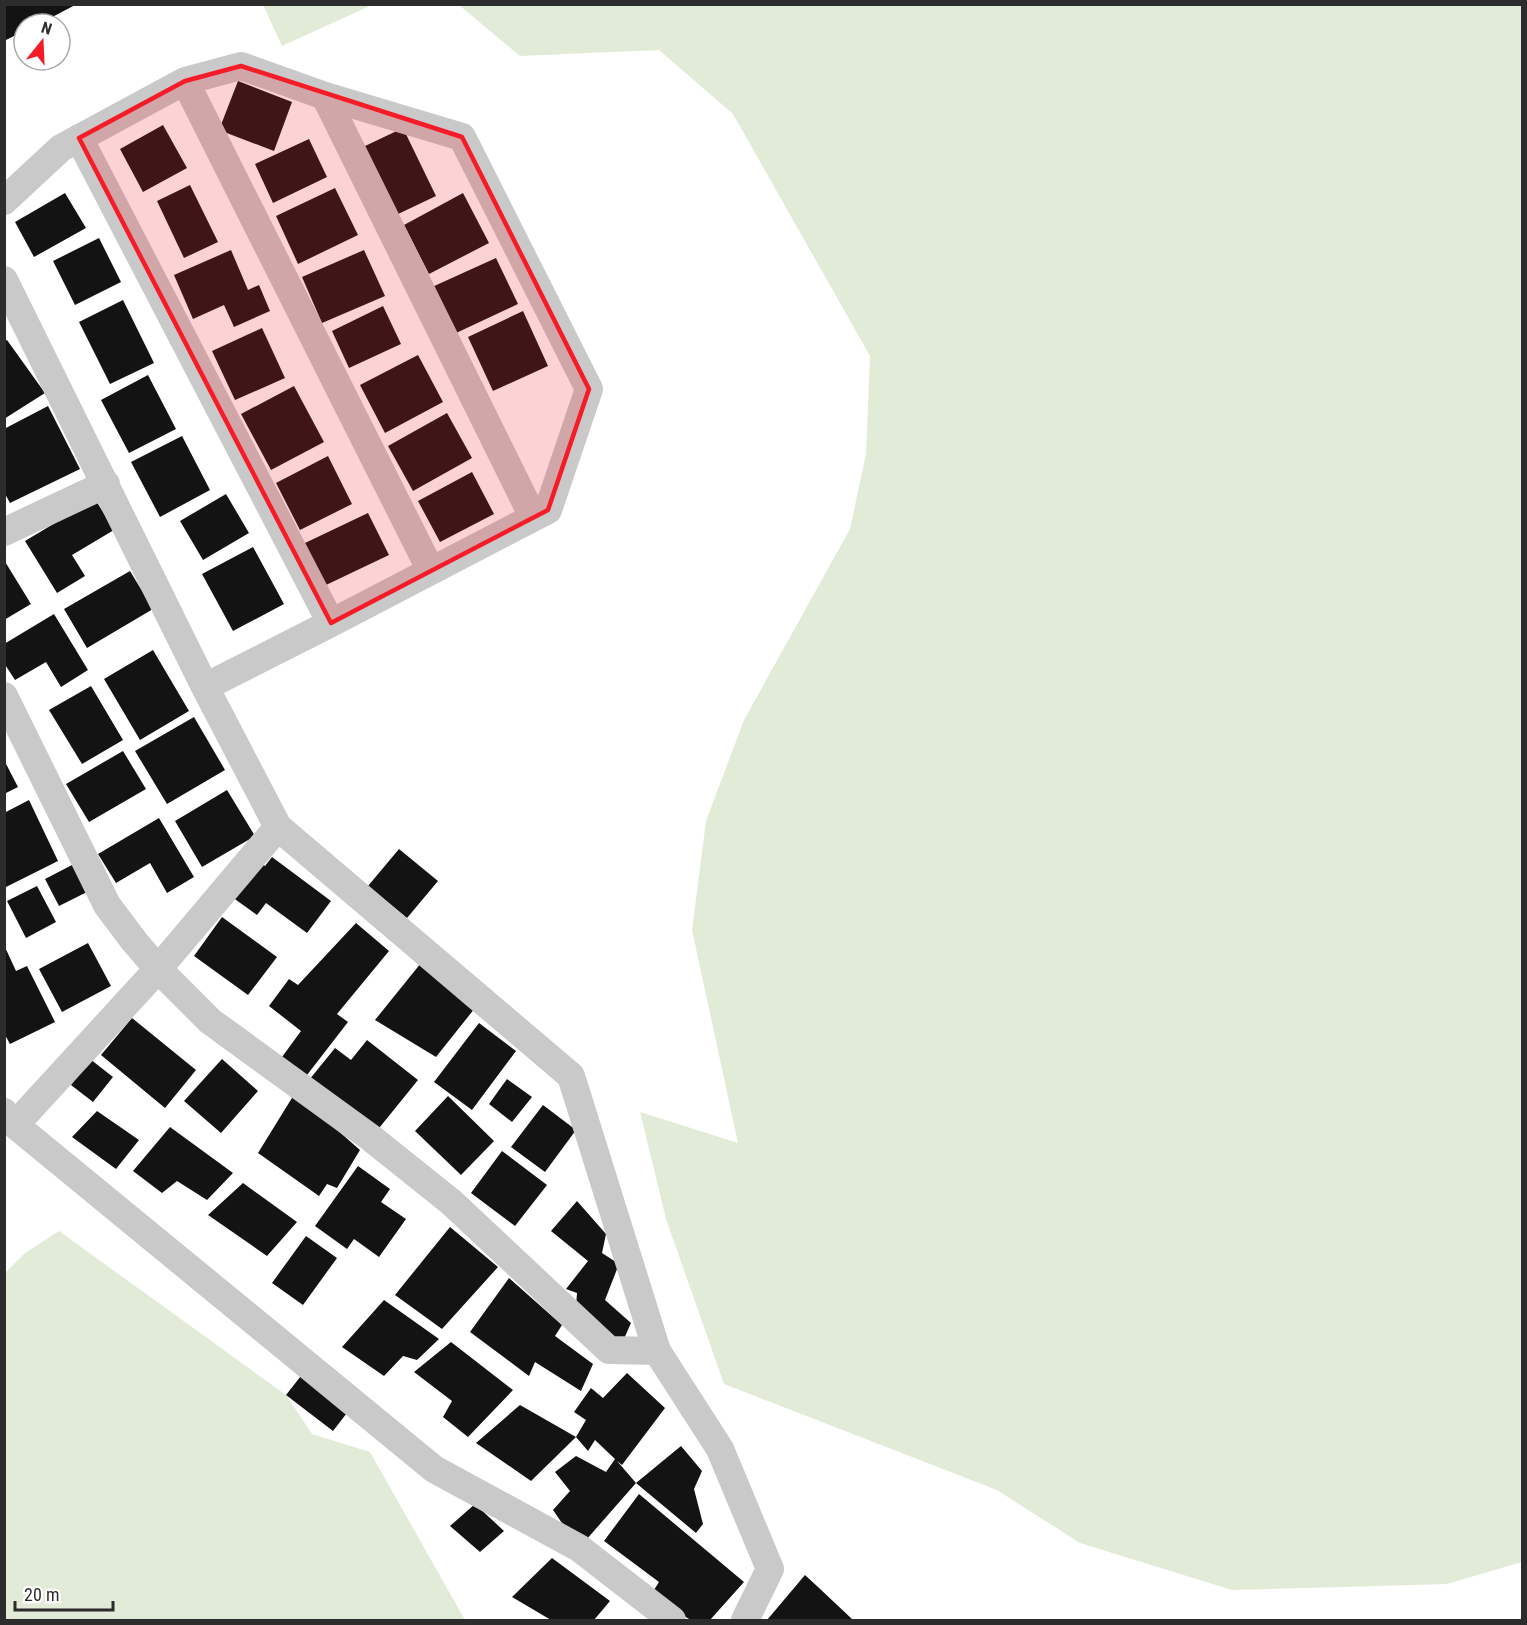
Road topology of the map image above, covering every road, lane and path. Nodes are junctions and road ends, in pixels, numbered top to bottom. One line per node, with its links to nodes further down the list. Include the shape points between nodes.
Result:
1 (185, 81): 2 (street, via 241,66); 3 (street); 9 (street)
2 (324, 96): 7 (street); 7 (street, via 462,137 589,389 548,510)
3 (79, 138): 4 (street, via 61,148); 10 (street)
4 (4, 201)
5 (4, 280): 6 (street)
6 (106, 484): 8 (street); 11 (street)
7 (533, 518): 9 (street)
8 (4, 532)
9 (431, 571): 10 (street)
10 (331, 623): 11 (street)
11 (205, 687): 13 (street)
12 (4, 696): 14 (street, via 107,905)
13 (278, 827): 14 (street); 16 (street, via 571,1076)
14 (158, 969): 15 (street); 16 (street, via 210,1021 371,1138 451,1202 609,1350)
15 (10, 1118): 17 (street, via 434,1469 579,1548)
16 (657, 1351): 18 (street, via 720,1449 770,1569)
17 (672, 1620)
18 (746, 1620)

